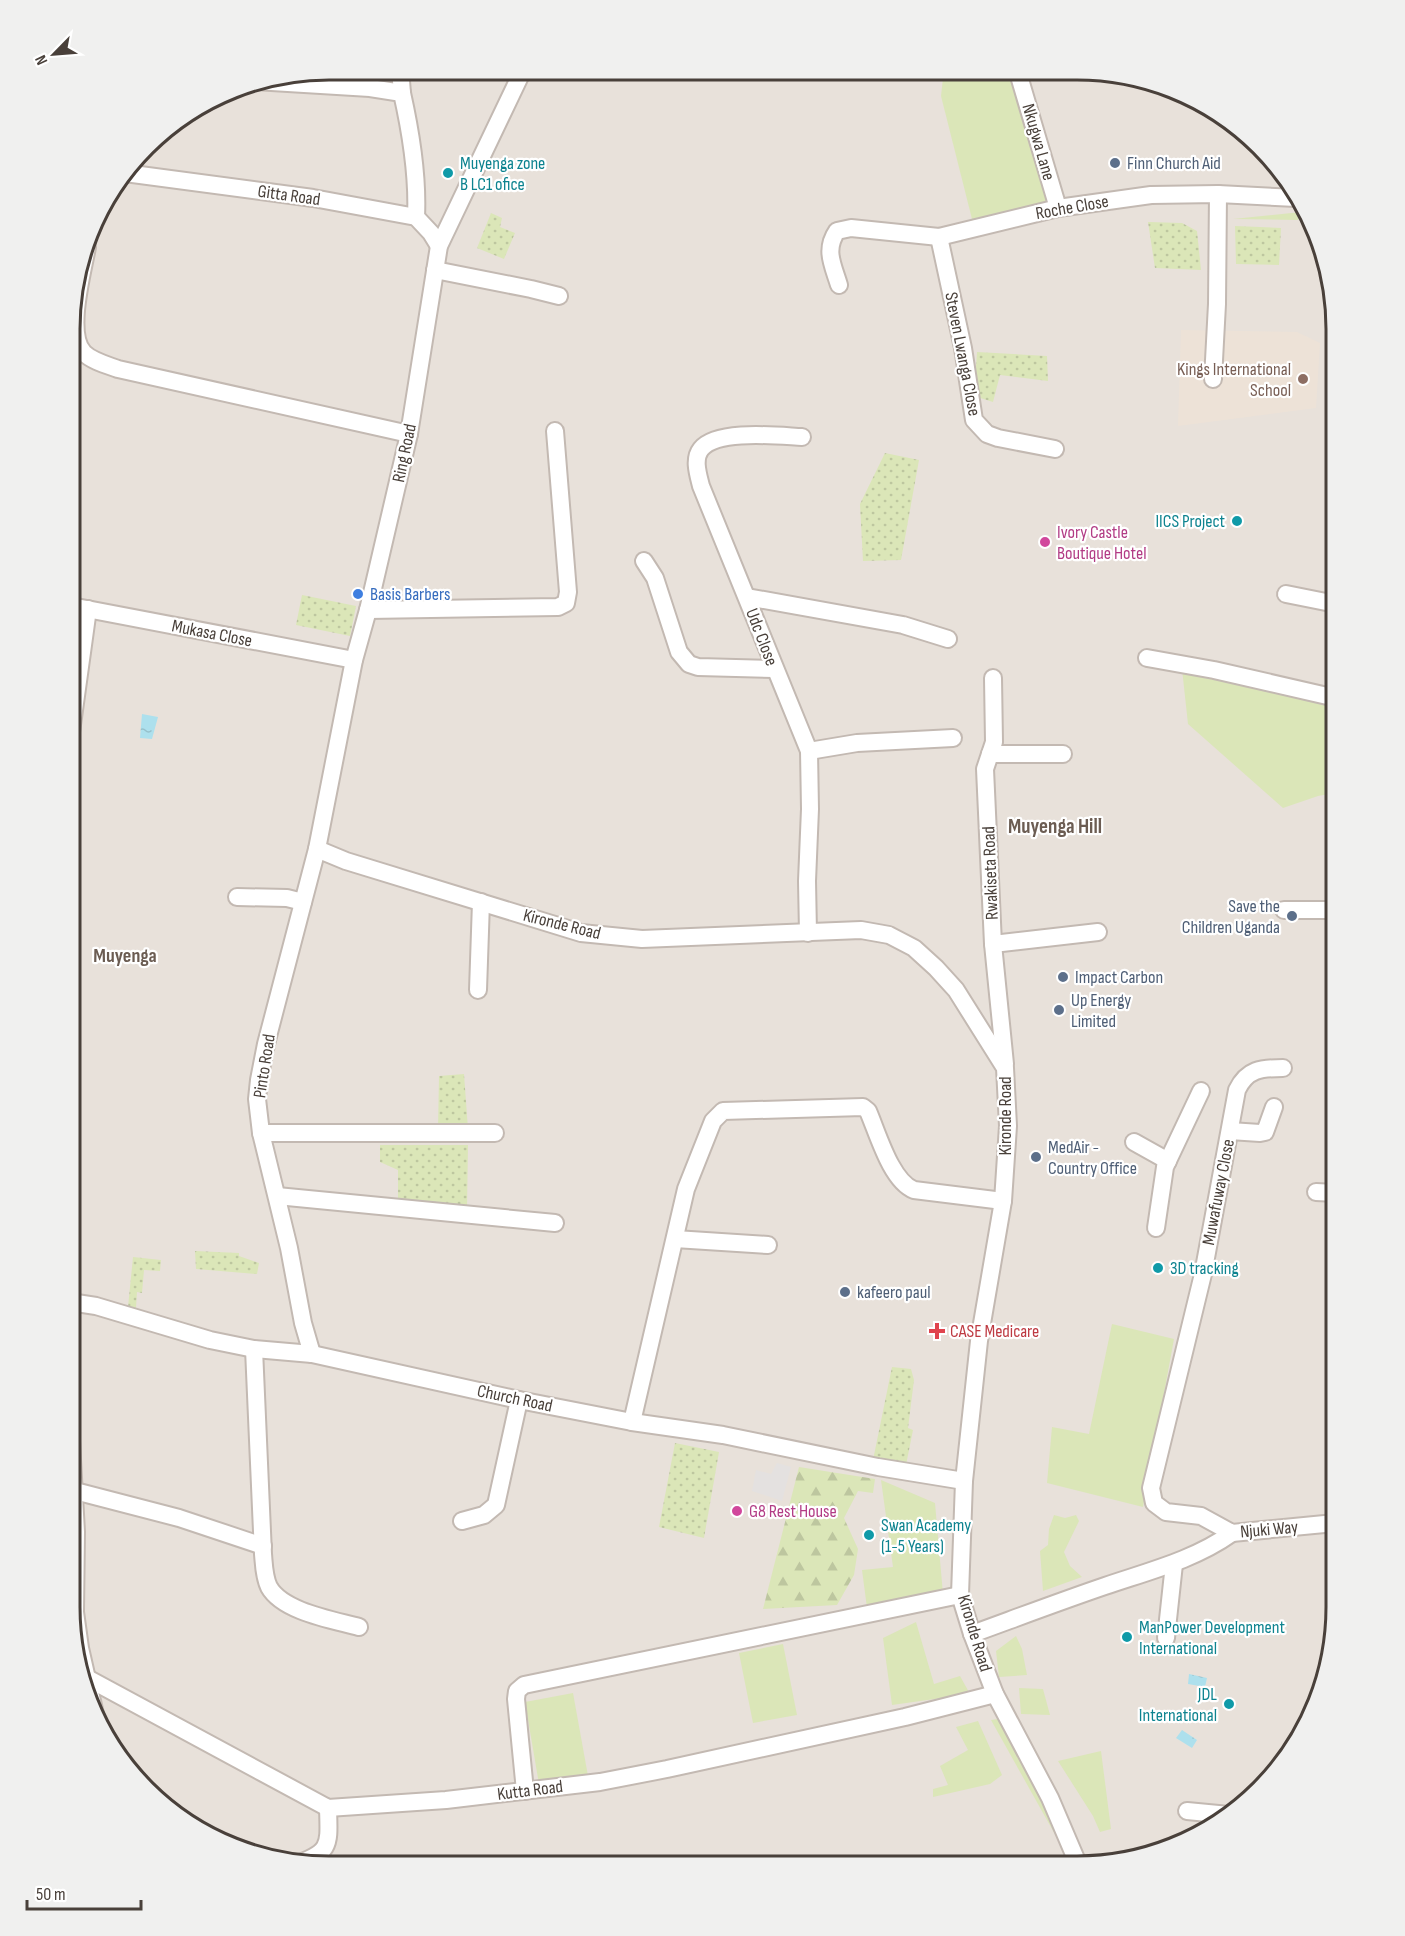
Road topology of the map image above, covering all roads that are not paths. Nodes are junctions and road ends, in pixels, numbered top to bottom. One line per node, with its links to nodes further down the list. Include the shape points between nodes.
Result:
1 (401, 80): 5 (street)
2 (518, 80): 12 (street, Ring Road)
3 (1020, 80): 9 (street, Nkugwa Lane)
4 (288, 83): 5 (street)
5 (402, 93): 10 (street, via 409,121)
6 (133, 174): 10 (street, Gitta Road, via 313,198)
7 (1218, 194): 8 (street, Roche Close); 9 (street, Roche Close, via 1151,195); 17 (street)
8 (1288, 198)
9 (1058, 208): 11 (street, Roche Close)
10 (416, 217): 12 (street)
11 (939, 237): 14 (street, Roche Close, via 851,228 837,231 831,240 831,258); 21 (street, Steven Lwanga Close, via 974,420 987,434 998,438)
12 (439, 246): 13 (street, Ring Road)
13 (435, 270): 15 (street); 19 (street, Ring Road)
14 (839, 285)
15 (559, 297)
16 (80, 346): 19 (street, via 91,358 126,371)
17 (1213, 379)
18 (555, 431): 27 (street, via 566,603 558,607)
19 (409, 434): 27 (street, Ring Road)
20 (802, 437): 24 (street, Udc Close, via 719,439 701,449 697,457 701,486)
21 (1055, 449)
22 (644, 561): 31 (street, via 655,578 679,652 688,664)
23 (1286, 594): 25 (street)
24 (747, 597): 28 (street, via 903,625); 31 (street, Udc Close)
25 (1326, 602)
26 (80, 608): 30 (street, Mukasa Close)
27 (368, 610): 30 (street, Ring Road)
28 (948, 639)
29 (1147, 658): 33 (street)
30 (354, 660): 38 (street, Ring Road)
31 (774, 669): 35 (street, Udc Close)
32 (993, 678): 36 (street, Rwakiseta Road, via 994,742)
33 (1326, 696)
34 (953, 738): 35 (street, via 857,743)
35 (809, 751): 45 (street, Udc Close)
36 (990, 754): 37 (street); 46 (street, Rwakiseta Road, via 985,769)
37 (1063, 754)
38 (316, 849): 40 (street, Pinto Road); 41 (street, Kironde Road)
39 (237, 897): 40 (street, via 280,897)
40 (303, 902): 53 (street, Pinto Road, via 259,1080)
41 (481, 902): 45 (street, Kironde Road, via 581,933 642,939); 47 (street)
42 (1284, 910): 43 (street)
43 (1326, 910)
44 (1098, 932): 46 (street)
45 (808, 933): 48 (street, Kironde Road, via 861,930 889,935 914,948 956,990)
46 (993, 944): 48 (street, Rwakiseta Road)
47 (478, 990)
48 (1005, 1068): 60 (street, Kironde Road, via 1008,1126)
49 (1282, 1068): 52 (street, Muwafuway Close, via 1255,1071 1243,1078)
50 (1201, 1091): 56 (street)
51 (1274, 1107): 52 (street, via 1265,1132)
52 (1230, 1131): 71 (street, Muwafuway Close, via 1203,1274)
53 (261, 1132): 54 (street); 59 (street, Pinto Road)
54 (495, 1133)
55 (1134, 1142): 56 (street)
56 (1168, 1161): 62 (street)
57 (1316, 1192): 58 (street)
58 (1326, 1192)
59 (277, 1196): 61 (street); 67 (street, Pinto Road)
60 (1003, 1201): 63 (street, via 907,1187 896,1174 868,1111 862,1107 730,1110 713,1121 686,1189); 70 (street, Kironde Road, via 979,1341)
61 (555, 1223)
62 (1156, 1228)
63 (675, 1239): 64 (street); 69 (street)
64 (768, 1245)
65 (80, 1304): 66 (street, Church Road, via 183,1334)
66 (254, 1349): 67 (street, Church Road); 76 (street)
67 (312, 1354): 68 (street, Church Road)
68 (519, 1400): 69 (street, Church Road); 73 (street, via 496,1505 484,1515)
69 (632, 1422): 70 (street, Church Road, via 723,1435)
70 (964, 1481): 78 (street, Kironde Road)
71 (1151, 1488): 75 (street, Njuki Way, via 1155,1503 1166,1512 1201,1516)
72 (80, 1492): 76 (street)
73 (462, 1521)
74 (1326, 1524): 75 (street, Njuki Way)
75 (1232, 1533): 77 (street)
76 (263, 1546): 79 (street, via 269,1587 279,1599 295,1608)
77 (1174, 1563): 80 (street); 81 (street)
78 (960, 1595): 80 (street, Kironde Road); 84 (street, via 524,1685 517,1691 516,1700)
79 (359, 1627)
80 (972, 1634): 83 (street, Kironde Road)
81 (1166, 1638)
82 (91, 1680): 85 (street)
83 (995, 1694): 84 (street, Kutta Road, via 667,1769); 89 (street, Kironde Road, via 1050,1798)
84 (525, 1791): 85 (street, Kutta Road)
85 (328, 1808): 88 (street, via 328,1836)
86 (1187, 1811): 87 (street)
87 (1217, 1814)
88 (317, 1856)
89 (1075, 1856)

